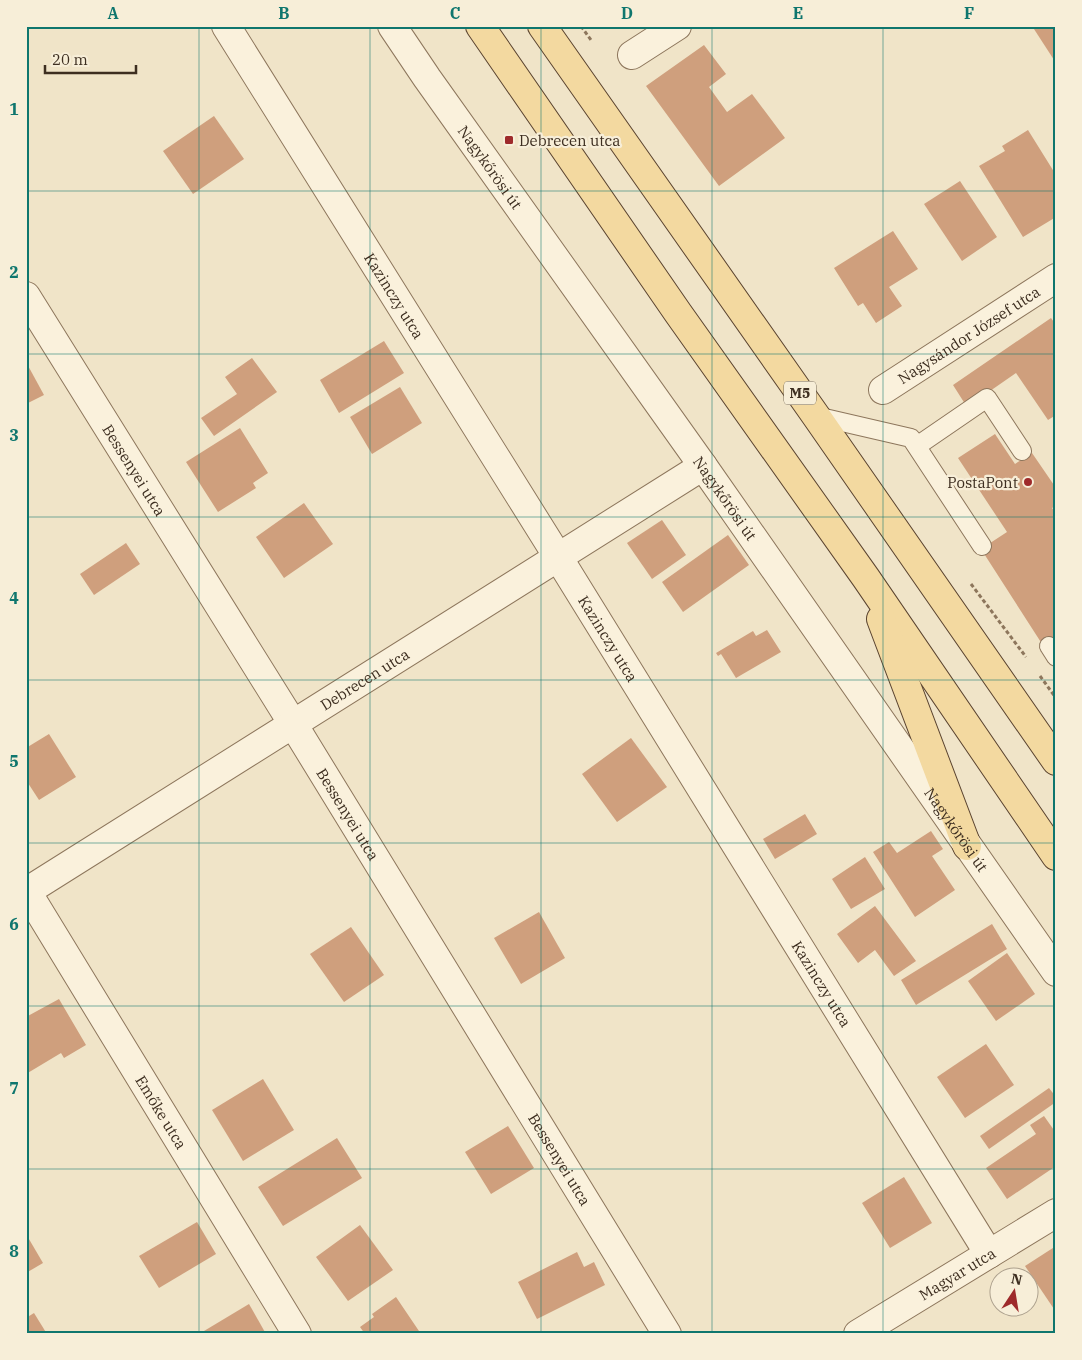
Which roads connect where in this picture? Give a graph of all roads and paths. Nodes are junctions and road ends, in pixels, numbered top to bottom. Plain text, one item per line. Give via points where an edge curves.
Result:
1 (226, 26) edge
2 (392, 26) edge
3 (480, 26) edge
4 (542, 26) edge
5 (676, 26) edge
6 (632, 55) dead end
7 (1056, 278) edge
8 (26, 296) edge
9 (884, 390) dead end
10 (816, 416) junction
11 (917, 446) junction
12 (1022, 451) dead end
13 (703, 466) junction
14 (982, 546) dead end
15 (558, 557) junction
16 (866, 578) junction
17 (293, 724) junction
18 (1056, 761) edge
19 (967, 846) junction
20 (1056, 856) edge
21 (26, 891) edge
22 (1056, 972) edge
23 (1056, 1213) edge
24 (989, 1254) junction
25 (297, 1334) edge
26 (667, 1334) edge
27 (858, 1334) edge

1 - 15 street, Kazinczy utca
2 - 13 street, Nagykőrösi út
3 - 16 main road
4 - 10 main road, M5
5 - 6 street
7 - 9 street, Nagysándor József utca
8 - 17 street, Bessenyei utca
10 - 11 lane via 911,438
10 - 18 main road, M5
11 - 12 lane via 987,398
11 - 14 lane
13 - 15 street, Debrecen utca
13 - 19 street, Nagykőrösi út
15 - 17 street, Debrecen utca
15 - 24 street, Kazinczy utca
16 - 19 main road
16 - 20 main road
17 - 21 street, Debrecen utca
17 - 26 street, Bessenyei utca
19 - 22 street, Nagykőrösi út
21 - 25 street, Emőke utca
23 - 24 street, Magyar utca
24 - 27 street, Magyar utca

